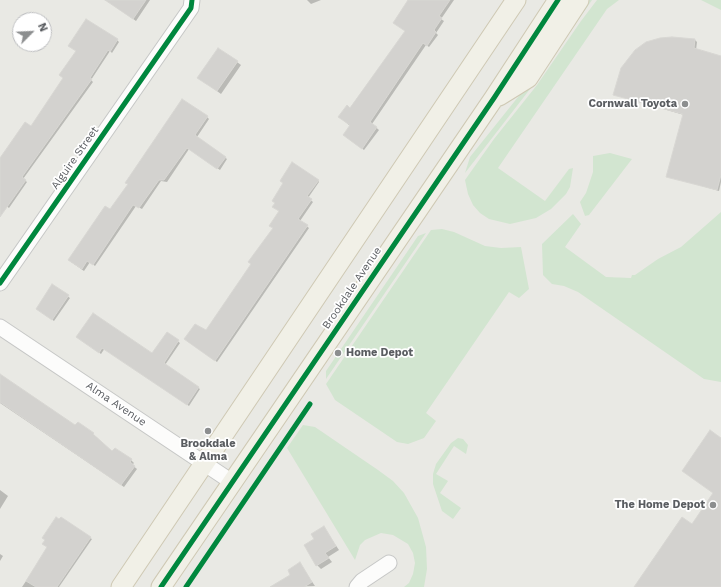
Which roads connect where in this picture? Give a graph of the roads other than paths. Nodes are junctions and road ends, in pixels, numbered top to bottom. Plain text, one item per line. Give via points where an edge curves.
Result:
1 (192, 0) edge
2 (516, 0) edge
3 (558, 0) edge
4 (579, 0) edge
5 (494, 98) junction
6 (0, 283) edge
7 (0, 327) edge
8 (204, 464) junction
9 (232, 482) junction
10 (390, 564) dead end
11 (121, 587) edge
12 (161, 587) edge
13 (357, 587) edge

1 - 6 street, Alguire Street via 191,8
2 - 8 main road
3 - 5 main road, Brookdale Avenue
4 - 5 main road via 528,78
5 - 9 main road, Brookdale Avenue
7 - 8 street, Alma Avenue
8 - 9 street, Alma Avenue
8 - 11 main road
9 - 12 main road, Brookdale Avenue
10 - 13 street via 362,581

